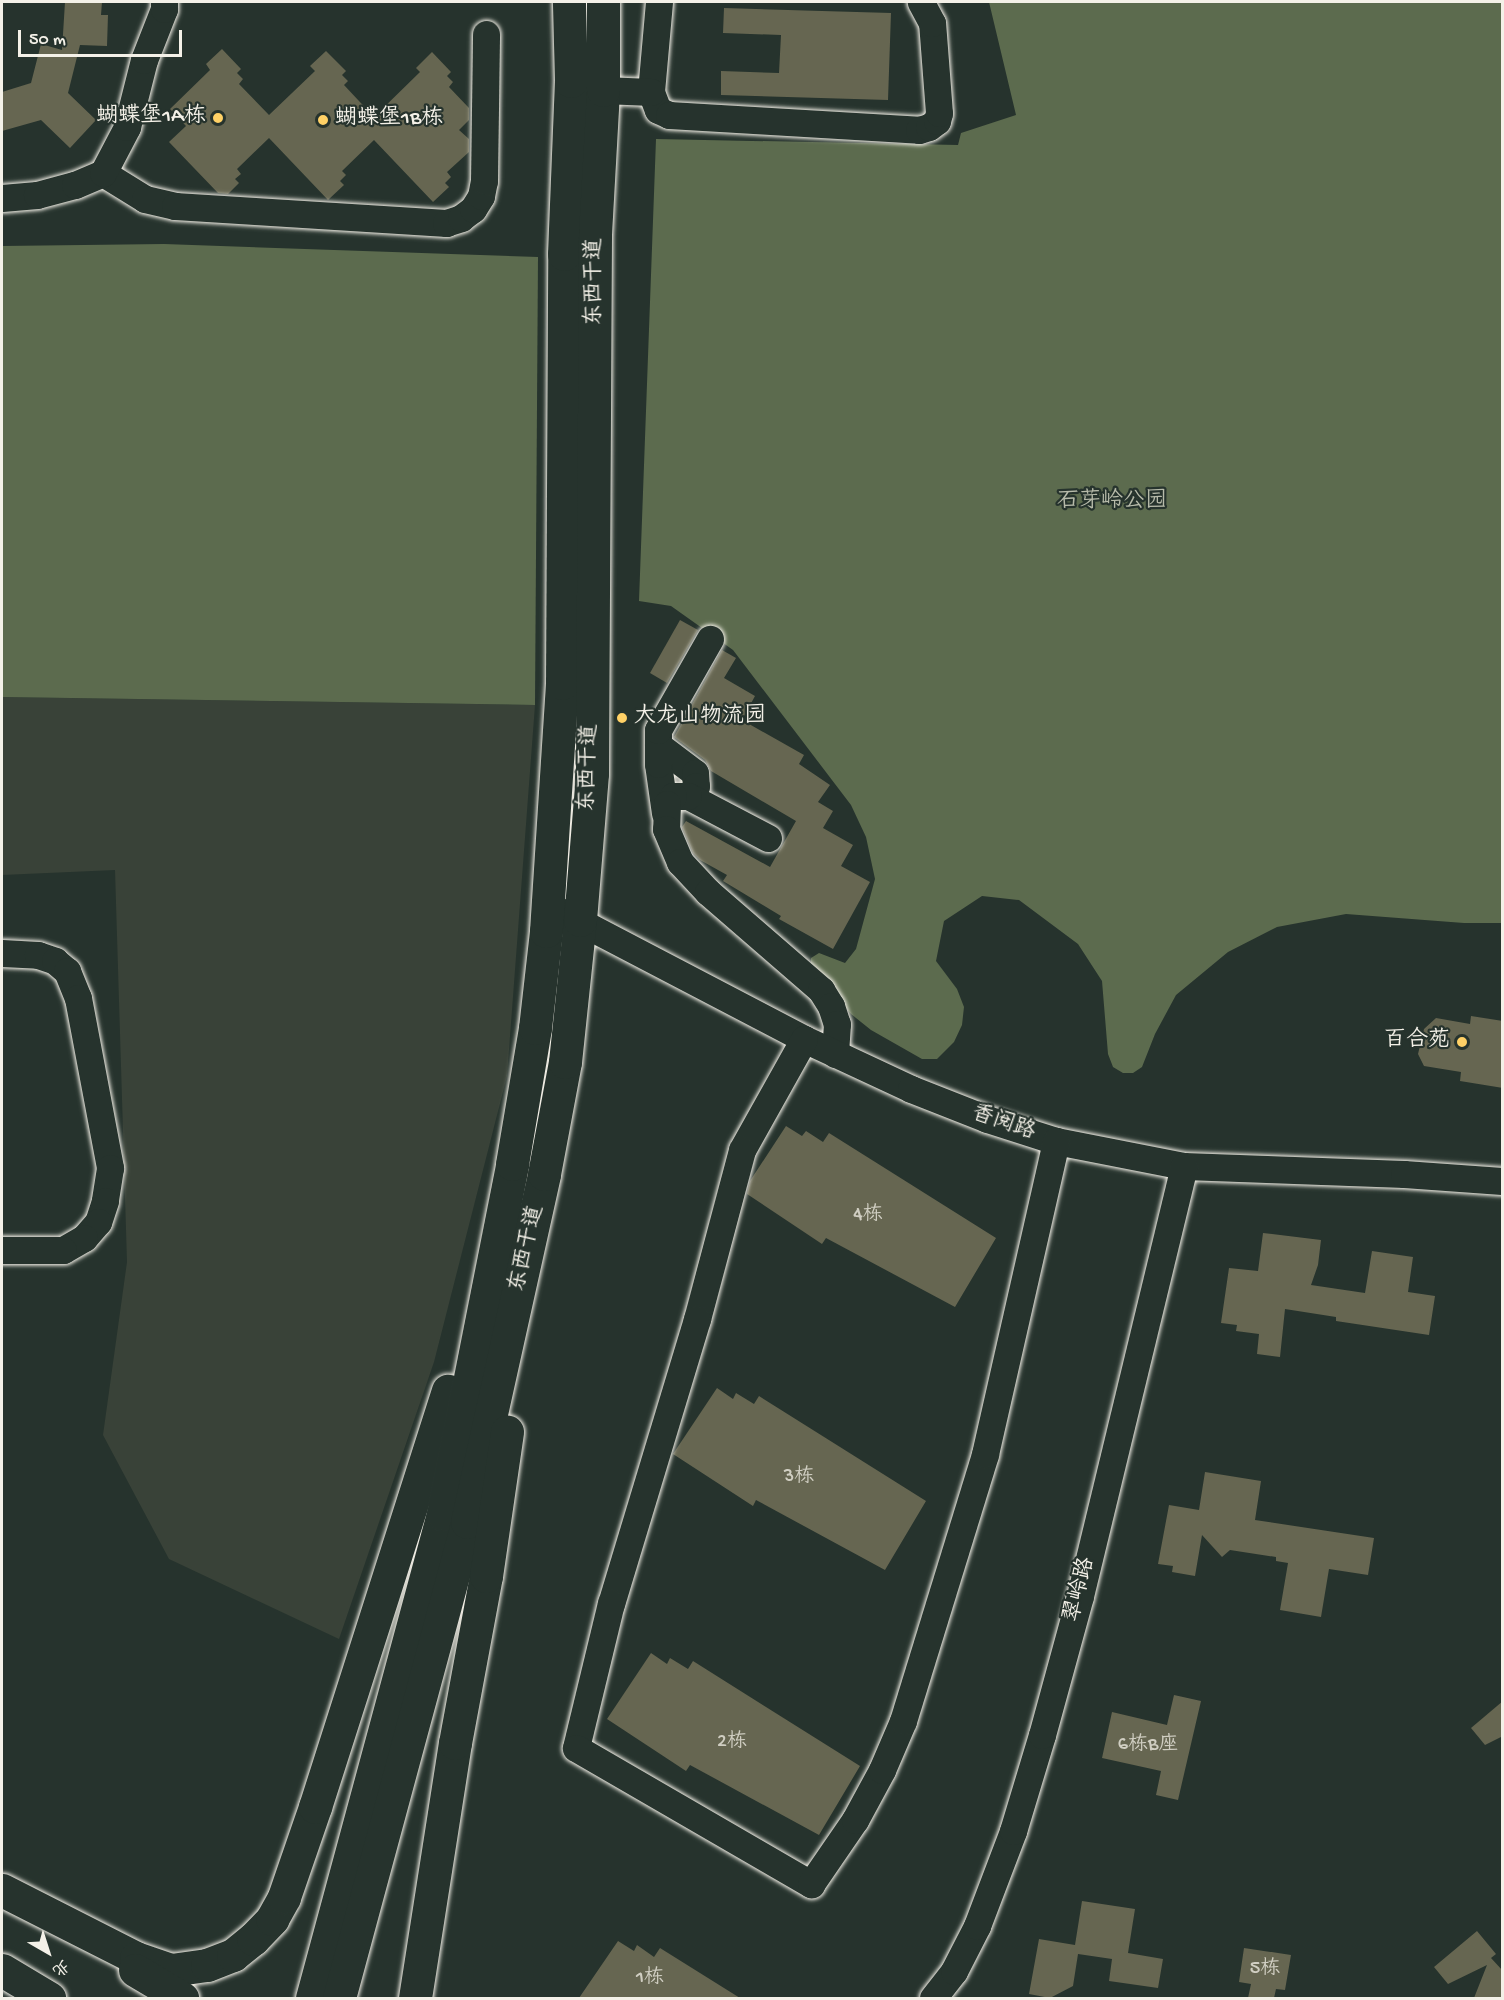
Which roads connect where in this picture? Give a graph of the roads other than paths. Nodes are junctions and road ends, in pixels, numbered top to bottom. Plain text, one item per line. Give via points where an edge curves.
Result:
1 (164, 2) edge
2 (569, 2) edge
3 (603, 2) edge
4 (659, 2) edge
5 (921, 2) edge
6 (486, 34) dead end
7 (603, 90) junction
8 (651, 92) junction
9 (103, 173) junction
10 (2, 198) edge
11 (710, 639) dead end
12 (658, 745) junction
13 (693, 798) junction
14 (665, 813) junction
15 (768, 838) dead end
16 (548, 905) junction
17 (580, 920) junction
18 (2, 953) edge
19 (804, 1039) junction
20 (835, 1054) junction
21 (1056, 1141) junction
22 (512, 1164) junction
23 (1184, 1166) junction
24 (544, 1174) junction
25 (1503, 1181) edge
26 (2, 1250) edge
27 (455, 1518) junction
28 (2, 1890) edge
29 (2, 1970) edge
30 (2, 1977) edge
31 (29, 1998) edge
32 (49, 1998) edge
33 (182, 1998) edge
34 (312, 1998) edge
35 (339, 1998) edge
36 (415, 1998) edge
37 (933, 1998) edge

1 - 9 street via 127,127
2 - 16 main road, 东西干道 via 562,683
3 - 7 main road, 东西干道
4 - 8 street
5 - 8 street via 932,23 939,113 937,121 929,127 919,130 669,115 658,110
6 - 9 street via 484,181 473,209 461,218 446,223 176,206 146,199
7 - 8 street
7 - 17 main road, 东西干道 via 595,234 592,773
9 - 10 street via 37,195
11 - 12 street via 658,730
12 - 13 street via 695,773
12 - 14 street
13 - 14 street via 673,796
13 - 15 street
14 - 20 street via 666,829 680,862 708,892 821,990 837,1024
16 - 17 street, 香阅路
16 - 22 main road, 东西干道 via 535,1028
17 - 19 street, 香阅路
17 - 24 main road, 东西干道 via 565,1062
18 - 26 street via 38,955 67,971 78,998 110,1168 98,1221 84,1238 63,1250
19 - 20 street, 香阅路
19 - 21 street via 742,1150 697,1319 611,1603 576,1748 811,1884 855,1820 903,1721 985,1454
20 - 21 street, 香阅路 via 965,1111
21 - 23 street, 香阅路
22 - 27 main road, 东西干道
22 - 28 main road via 408,1522 315,1807 284,1897 272,1919 254,1940 232,1955 207,1965 171,1970 136,1958
23 - 25 street, 香阅路
23 - 37 street, 翠岭路 via 1080,1596 1042,1735 977,1926 954,1971
24 - 27 main road, 东西干道
24 - 36 main road via 486,1576
27 - 34 main road
27 - 35 main road
28 - 33 main road
29 - 32 main road
30 - 31 main road

